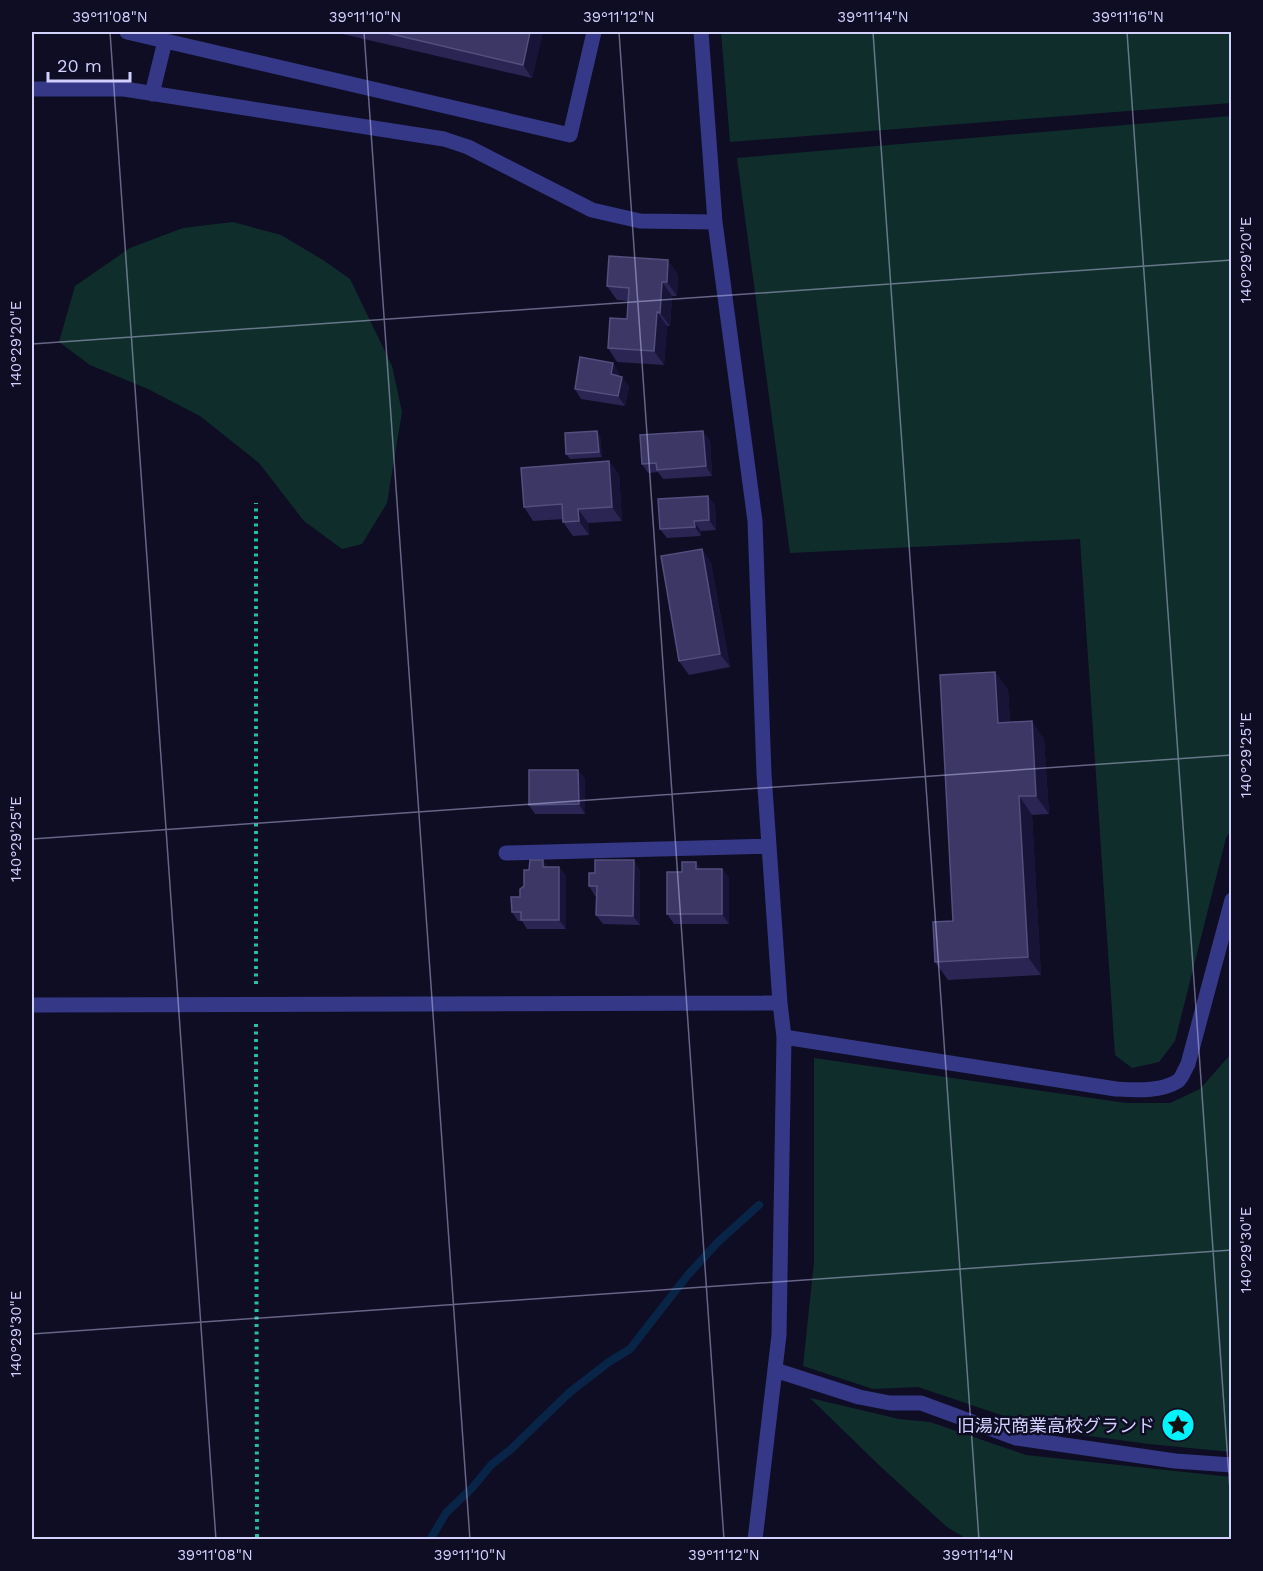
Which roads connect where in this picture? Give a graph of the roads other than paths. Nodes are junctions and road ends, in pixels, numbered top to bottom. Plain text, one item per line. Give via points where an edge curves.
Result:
1 (127, 32) edge
2 (594, 32) edge
3 (701, 32) edge
4 (165, 41) junction
5 (32, 88) edge
6 (152, 94) junction
7 (715, 222) junction
8 (769, 846) junction
9 (506, 853) dead end
10 (1232, 900) edge
11 (780, 1003) junction
12 (32, 1005) edge
13 (784, 1037) junction
14 (775, 1370) junction
15 (1232, 1465) edge
16 (755, 1539) edge

1 - 4 street
2 - 4 street via 570,135
3 - 7 street
4 - 6 street
5 - 6 street via 124,89
6 - 7 street via 444,139 468,147 592,210 640,221
7 - 8 street via 755,521
8 - 9 street
8 - 11 street
10 - 13 street via 1188,1064 1179,1080 1165,1086 1116,1089
11 - 12 street
11 - 13 street
13 - 14 street via 779,1335
14 - 15 street via 859,1397 921,1403 1016,1438 1175,1461
14 - 16 street

